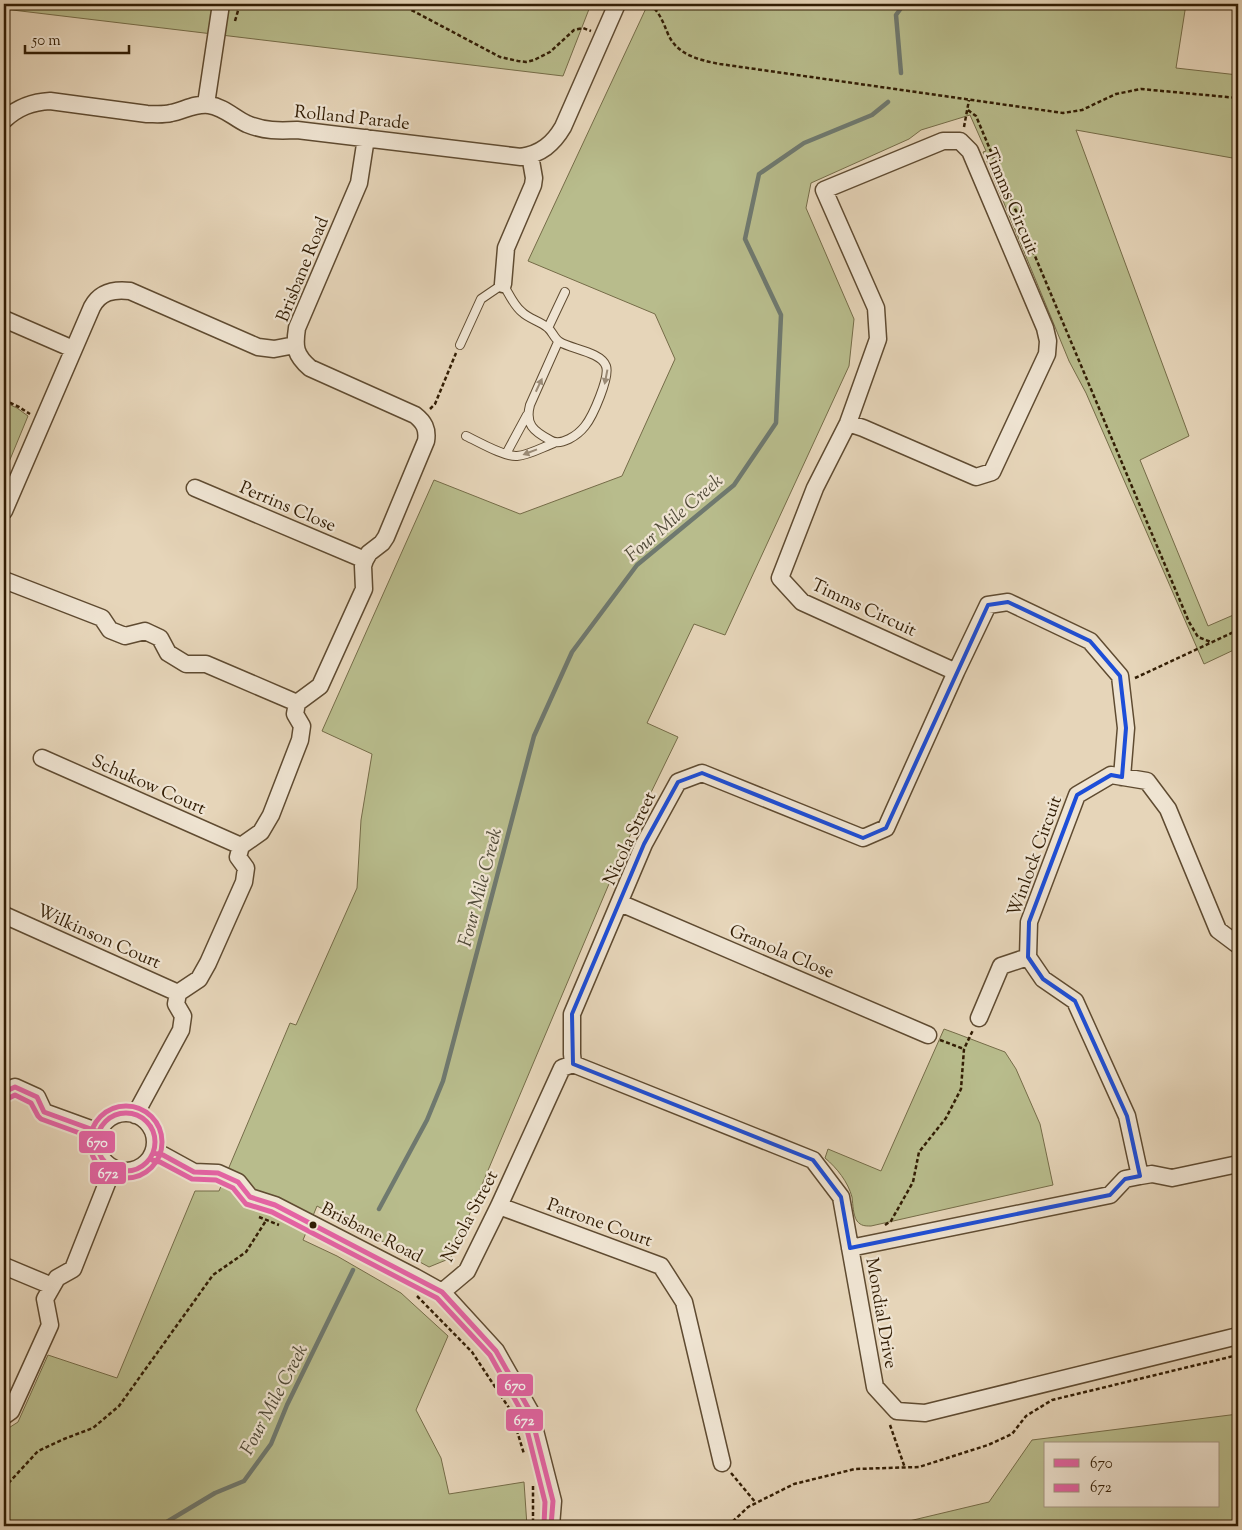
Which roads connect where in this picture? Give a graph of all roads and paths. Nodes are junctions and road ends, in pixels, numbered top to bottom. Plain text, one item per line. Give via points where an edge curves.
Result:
1 (130, 4) edge
2 (158, 4) edge
3 (221, 4) edge
4 (400, 4) edge
5 (617, 4) edge
6 (650, 4) edge
7 (603, 37) junction
8 (1238, 98) edge
9 (969, 100) junction
10 (206, 104) junction
11 (968, 110) junction
12 (4, 120) edge
13 (366, 138) junction
14 (960, 141) junction
15 (530, 156) junction
16 (503, 284) junction
17 (565, 292) dead end
18 (4, 320) edge
19 (548, 328) junction
20 (558, 342) junction
21 (295, 345) junction
22 (460, 345) joint
23 (73, 349) junction
24 (4, 400) edge
25 (425, 413) dead end
26 (527, 416) junction
27 (43, 420) junction
28 (848, 423) junction
29 (466, 436) dead end
30 (554, 443) junction
31 (506, 454) junction
32 (195, 488) dead end
33 (4, 511) edge
34 (365, 560) junction
35 (4, 580) edge
36 (1238, 630) edge
37 (1211, 642) junction
38 (956, 672) junction
39 (1121, 684) junction
40 (297, 703) junction
41 (42, 758) dead end
42 (1122, 777) junction
43 (241, 846) junction
44 (620, 903) junction
45 (4, 915) edge
46 (1238, 945) edge
47 (1028, 957) junction
48 (178, 993) junction
49 (979, 1018) joint
50 (928, 1035) joint
51 (964, 1049) junction
52 (573, 1064) junction
53 (4, 1092) edge
54 (135, 1115) junction
55 (99, 1132) junction
56 (154, 1161) junction
57 (1238, 1164) edge
58 (112, 1172) junction
59 (1140, 1176) junction
60 (274, 1205) junction
61 (499, 1206) junction
62 (258, 1216) dead end
63 (266, 1220) junction
64 (883, 1226) dead end
65 (284, 1228) dead end
66 (850, 1248) junction
67 (4, 1266) edge
68 (413, 1283) junction
69 (52, 1286) junction
70 (442, 1292) junction
71 (1238, 1336) edge
72 (1238, 1355) edge
73 (897, 1411) junction
74 (4, 1416) edge
75 (525, 1456) dead end
76 (722, 1463) joint
77 (905, 1468) junction
78 (532, 1482) dead end
79 (4, 1488) edge
80 (756, 1503) junction
81 (533, 1526) edge
82 (551, 1526) edge
83 (728, 1526) edge

1 - 2 path
3 - 10 street
4 - 7 path via 500,57 518,61 526,62 542,56 579,28
5 - 7 street
6 - 9 path via 659,13 676,47 707,62
7 - 15 street via 557,137 542,151
8 - 9 path via 1141,89 1116,94 1082,110 1063,113
9 - 11 path
10 - 12 street via 170,113 147,114 36,102 14,111
10 - 13 street, Rolland Parade via 270,131 297,130
11 - 14 path
11 - 37 path via 976,116 1189,622 1198,637
13 - 15 street, Rolland Parade
13 - 21 street, Brisbane Road via 359,183 297,328
14 - 28 street, Timms Circuit via 943,141 824,190 876,308 878,339
14 - 28 street, Timms Circuit via 970,151 1044,328 1047,354 992,472 976,478
15 - 16 street via 533,185 506,248
16 - 19 lane via 520,311
16 - 22 lane via 481,299
17 - 19 lane
18 - 23 street
19 - 20 lane
26 -> 20 lane
20 -> 30 lane via 586,351 604,362 607,368 602,392 586,425 577,435
21 - 23 street via 274,349 258,347 130,291 120,290 110,291 95,301
21 - 34 street, Brisbane Road via 310,368 409,412 425,425 425,446 386,537
22 - 25 path via 435,404
23 - 27 street
24 - 27 path
26 - 30 lane via 538,434
26 - 31 lane
27 - 33 street
28 - 38 street, Timms Circuit via 815,488 780,578 802,602
29 - 31 lane
30 -> 31 lane via 523,455 514,457
32 - 34 street, Perrins Close
34 - 40 street via 364,589 328,672 320,686
35 - 40 street via 102,618 110,630 125,636 145,632 160,638 168,653 186,664 206,664
36 - 37 path
37 - 39 path
38 - 39 street, Nicola Street via 988,605 1008,602 1090,641 1120,676
38 - 44 street, Nicola Street via 886,828 863,838 702,773 678,782 644,844
39 - 42 street via 1126,728
40 - 43 street via 295,714 302,726 300,740 271,815 261,832
41 - 43 street, Schukow Court
42 - 46 street, Winlock Circuit via 1147,781 1168,809 1218,930
42 - 47 street, Winlock Circuit via 1111,775 1077,795 1029,922
43 - 48 street via 238,857 246,868 244,882 198,979
44 - 50 street, Granola Close
44 - 52 street, Nicola Street via 572,1014
45 - 48 street, Wilkinson Court
47 - 49 street via 1001,966
47 - 59 street via 1043,979 1075,1001 1127,1116
48 - 54 street via 176,1004 183,1016 181,1030
49 - 51 path
50 - 51 path
51 - 64 path via 961,1089 946,1118 919,1152 912,1182 891,1221
52 - 61 street, Nicola Street via 562,1068
52 - 66 street, Mondial Drive via 813,1160 842,1198
53 - 55 street via 15,1087 38,1097 44,1112
54 - 55 street via 110,1118
54 - 56 street via 143,1119 154,1134
55 - 58 street via 98,1149
56 - 58 street via 132,1171
56 - 58 path via 124,1180
56 - 60 street, Brisbane Road via 163,1155 194,1172 218,1173 238,1182 250,1197
57 - 59 street via 1172,1178 1152,1174
58 - 69 street via 72,1269 57,1278
59 - 66 street via 1125,1179 1110,1195
60 - 63 path
60 - 68 street, Brisbane Road
61 - 70 street, Nicola Street via 467,1271
61 - 76 street, Patrone Court via 661,1266 684,1302
62 - 63 path
63 - 65 path
63 - 79 path via 246,1252 213,1275 119,1406 93,1428 38,1451
66 - 73 street, Mondial Drive via 875,1387
67 - 69 street
68 - 70 street, Brisbane Road
68 - 75 path via 472,1352 511,1411
69 - 74 street via 45,1299 50,1324 11,1411
70 - 82 street, Brisbane Road via 496,1351 530,1411 553,1500
71 - 73 street via 925,1413
72 - 77 path via 1052,1400 1026,1416 1012,1434 919,1467
73 - 77 path via 889,1422
76 - 80 path
77 - 80 path via 855,1469 794,1484
78 - 81 path
80 - 83 path

